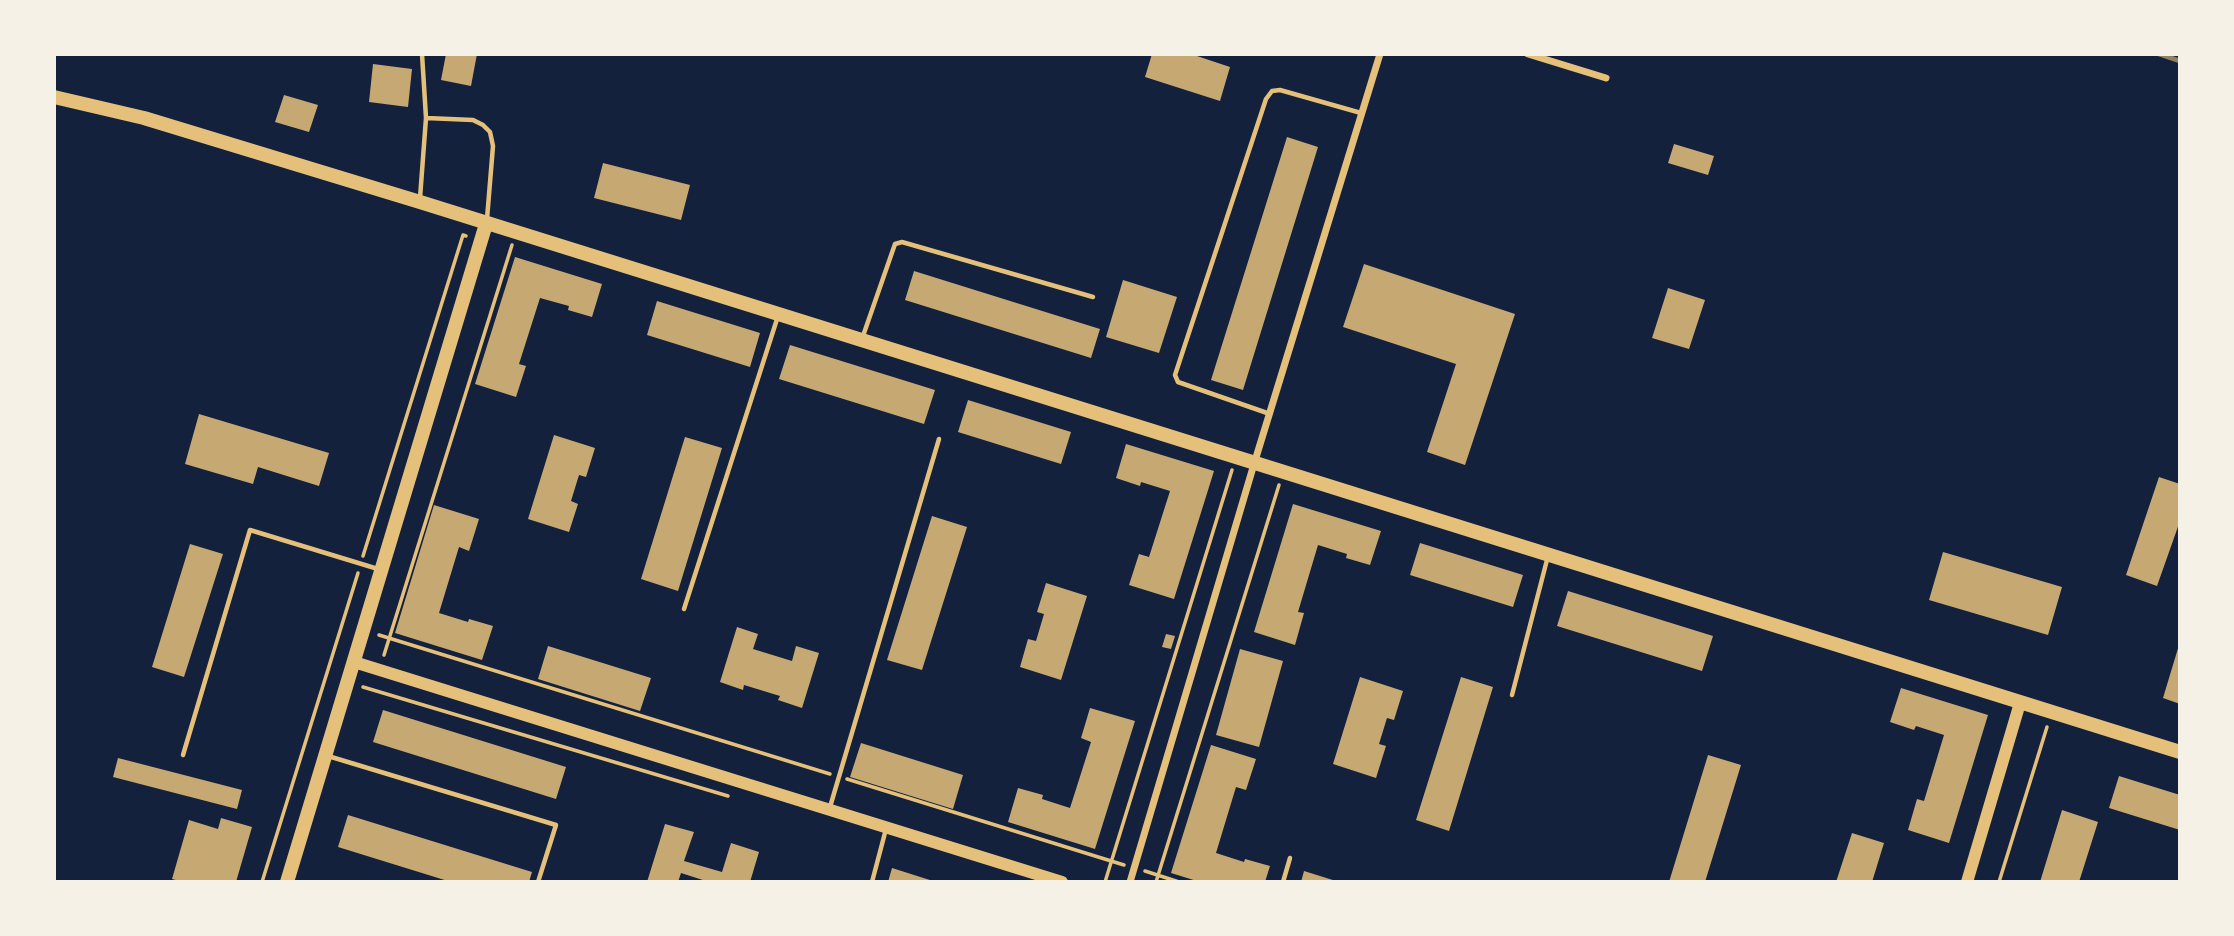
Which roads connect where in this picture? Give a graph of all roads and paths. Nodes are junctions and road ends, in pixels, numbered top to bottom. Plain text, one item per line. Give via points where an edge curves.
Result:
1 (422, 54) edge
2 (1380, 54) edge
3 (1528, 54) edge
4 (1606, 78) dead end
5 (57, 96) edge
6 (1362, 113) junction
7 (426, 118) junction
8 (420, 202) junction
9 (486, 224) junction
10 (516, 233) junction
11 (1093, 297) dead end
12 (778, 315) junction
13 (861, 341) junction
14 (1270, 414) junction
15 (939, 439) dead end
16 (1236, 458) junction
17 (1254, 464) junction
18 (1283, 473) junction
19 (1548, 556) junction
20 (382, 570) junction
21 (684, 609) dead end
22 (364, 631) junction
23 (389, 638) junction
24 (354, 662) junction
25 (380, 670) junction
26 (348, 682) junction
27 (1512, 695) dead end
28 (2020, 703) junction
29 (2052, 712) junction
30 (2180, 752) edge
31 (183, 755) dead end
32 (325, 756) junction
33 (838, 777) junction
34 (736, 798) dead end
35 (829, 809) junction
36 (886, 827) junction
37 (1290, 858) dead end
38 (1111, 861) junction
39 (1134, 868) junction
40 (1158, 875) junction
41 (287, 882) edge
42 (538, 882) edge
43 (872, 882) edge
44 (1062, 882) edge
45 (1105, 882) edge
46 (1129, 882) edge
47 (1156, 882) edge
48 (1180, 882) edge
49 (1283, 882) edge
50 (1967, 882) edge
51 (1999, 882) edge

1 - 7 lane
2 - 6 street
3 - 4 street
5 - 8 main road via 144,117
6 - 14 street
6 - 14 lane via 1280,90 1266,99 1175,375 1178,382
7 - 8 lane
7 - 9 lane via 473,120 490,132 493,146
8 - 9 main road
9 - 10 main road
9 - 20 main road
10 - 12 main road
10 - 23 path
11 - 13 lane via 902,242 895,244
12 - 13 main road
12 - 21 lane
13 - 16 main road
14 - 17 street
15 - 33 lane
16 - 17 main road
16 - 38 path
17 - 18 main road
17 - 39 street
18 - 19 main road
18 - 40 path
19 - 27 lane
19 - 28 main road
20 - 22 main road
20 - 31 lane via 250,530
22 - 23 path
22 - 24 main road
23 - 25 path
23 - 33 path
24 - 25 street
24 - 26 main road
25 - 35 street
26 - 32 main road
26 - 34 path
28 - 29 main road
28 - 50 street
29 - 30 main road
29 - 51 path
32 - 41 main road
32 - 42 lane via 556,825
33 - 35 lane
33 - 38 path
35 - 36 street
36 - 43 lane
36 - 44 street
37 - 49 lane
38 - 39 path
38 - 45 path
39 - 40 path
39 - 46 street
40 - 47 path
40 - 48 path

